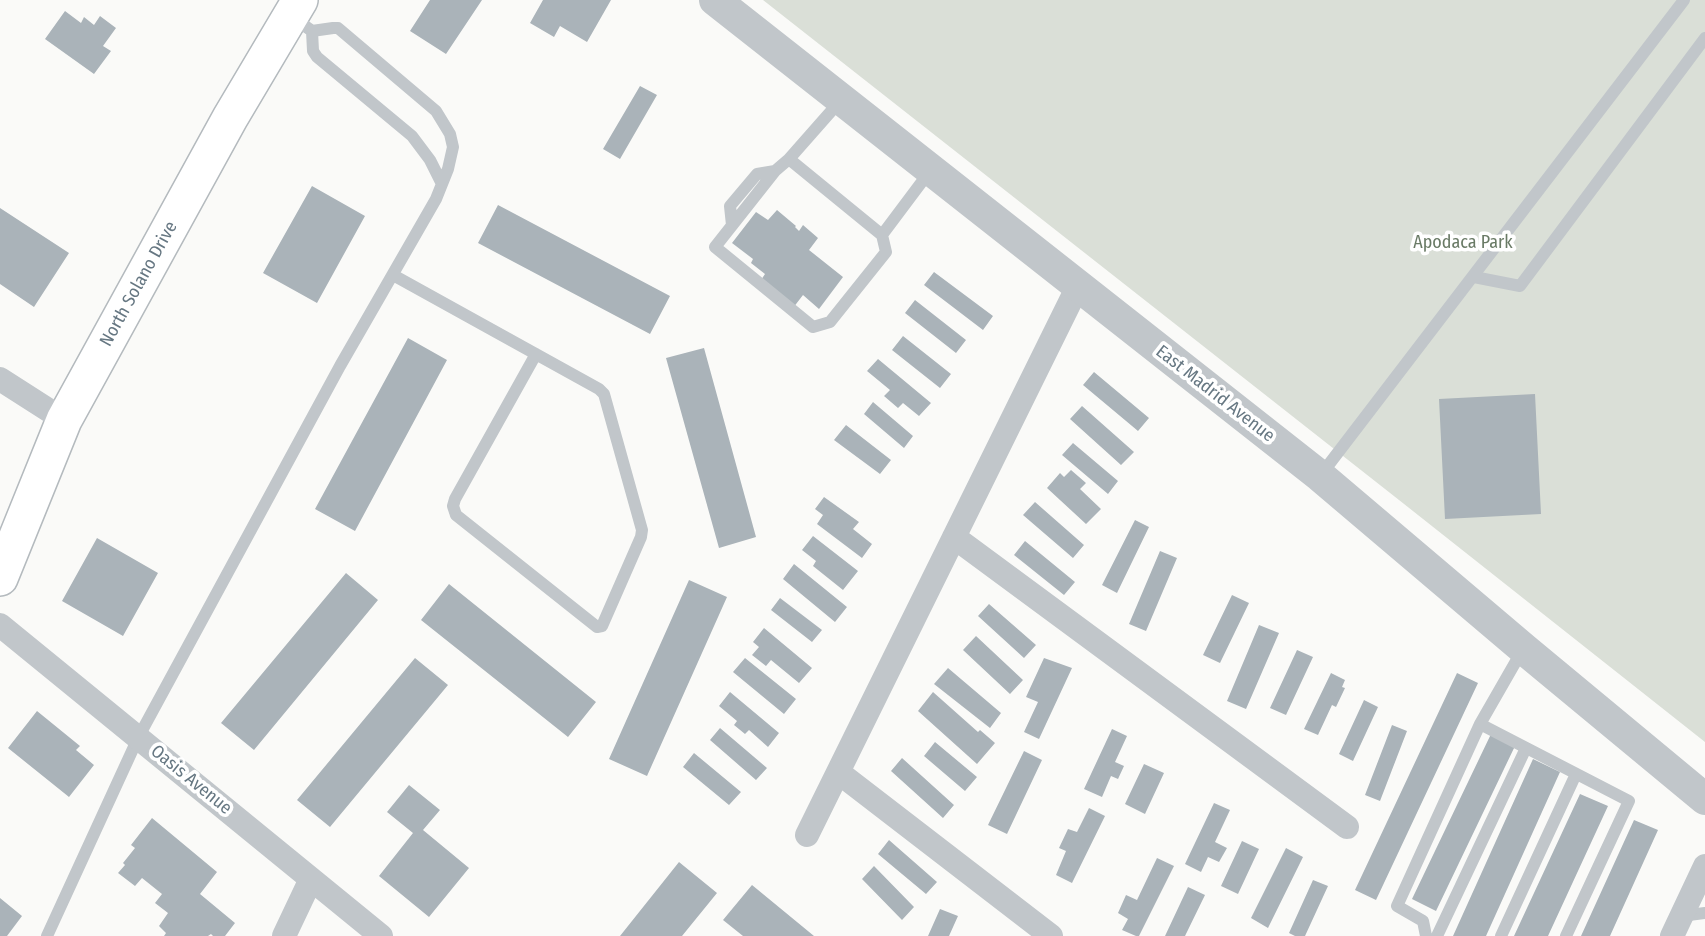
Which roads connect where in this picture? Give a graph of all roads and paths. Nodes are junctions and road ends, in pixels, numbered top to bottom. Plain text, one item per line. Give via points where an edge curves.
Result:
1 (715, 0) edge
2 (1684, 0) edge
3 (301, 16) edge
4 (1705, 38) edge
5 (842, 100) junction
6 (789, 159) junction
7 (930, 170) junction
8 (442, 184) junction
9 (881, 235) junction
10 (393, 275) junction
11 (1474, 277) junction
12 (1078, 286) junction
13 (536, 354) junction
14 (0, 379) edge
15 (65, 420) junction
16 (1320, 477) junction
17 (954, 537) junction
18 (0, 578) edge
19 (0, 625) edge
20 (1524, 649) junction
21 (1480, 724) junction
22 (138, 738) junction
23 (1526, 748) junction
24 (838, 772) junction
25 (1576, 774) junction
26 (1705, 799) edge
27 (1347, 827) dead end
28 (807, 835) dead end
29 (1705, 866) edge
30 (311, 879) junction
31 (1686, 922) edge
32 (47, 936) edge
33 (284, 936) edge
34 (381, 936) edge
35 (1051, 936) edge
36 (1426, 936) edge
37 (1437, 936) edge
38 (1501, 936) edge
39 (1566, 936) edge

1 - 5 street, East Madrid Avenue
2 - 11 lane
3 - 8 lane via 317,57 412,136
3 - 8 lane via 338,28 436,111 453,147
3 - 15 main road, North Solano Drive via 230,118
4 - 11 lane via 1520,286
5 - 6 lane
5 - 7 street, East Madrid Avenue
6 - 9 lane
6 - 9 lane via 775,171 757,174 730,206 733,225 715,247 813,327 830,322 886,252
7 - 9 lane
7 - 12 street, East Madrid Avenue
8 - 10 lane
10 - 13 lane
10 - 22 lane
11 - 16 lane
12 - 16 street, East Madrid Avenue
12 - 17 street
13 - 13 lane via 604,394 642,530 602,626 597,627 456,515 453,506
14 - 15 street
15 - 18 main road, North Solano Drive
16 - 20 street, East Madrid Avenue
17 - 24 street
17 - 27 street
19 - 22 street, Oasis Avenue
20 - 21 lane
20 - 26 street, East Madrid Avenue
21 - 23 lane
21 - 36 lane via 1397,906 1423,921
22 - 30 street, Oasis Avenue
22 - 32 lane
23 - 25 lane
23 - 37 lane
24 - 28 street
24 - 35 street
25 - 38 lane
25 - 39 lane via 1629,801
29 - 31 street
30 - 33 street
30 - 34 street, Oasis Avenue

